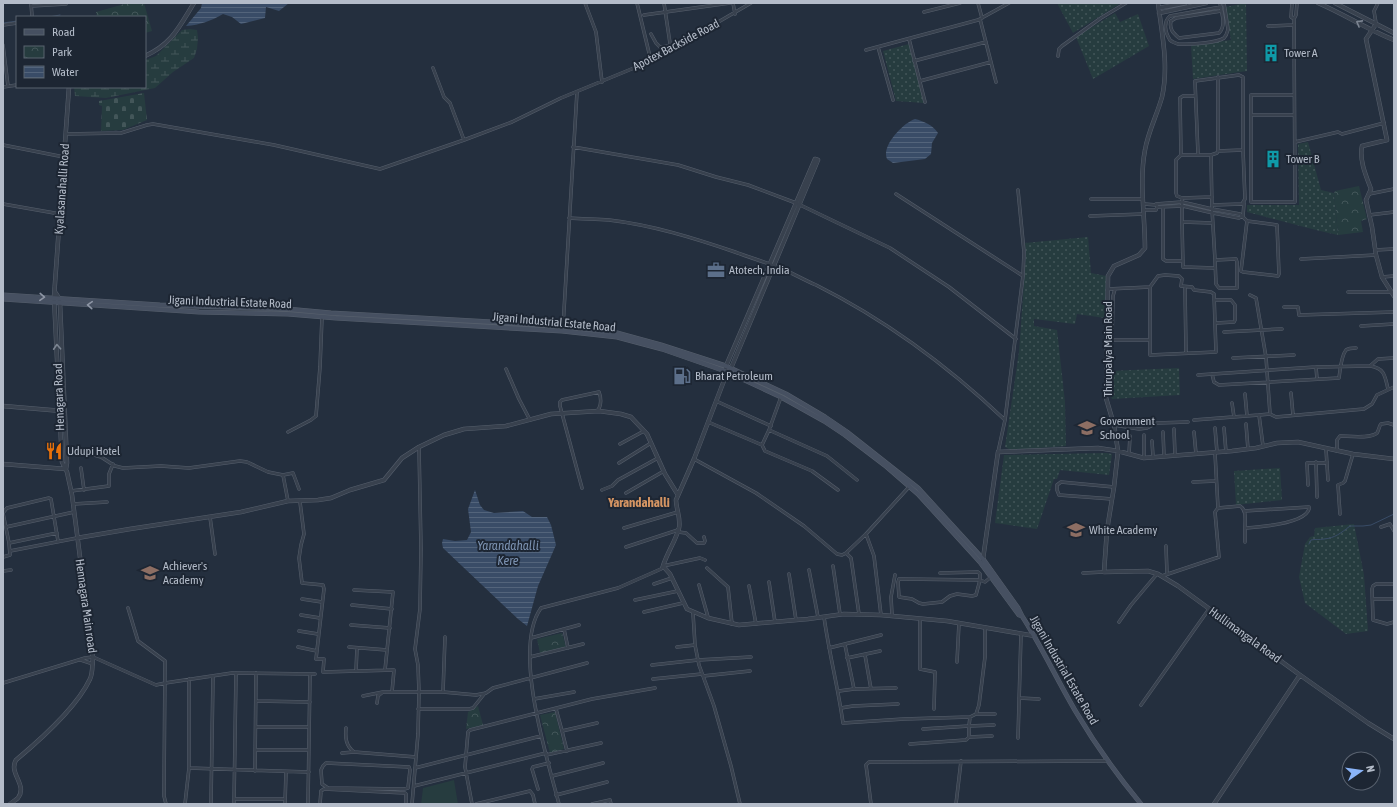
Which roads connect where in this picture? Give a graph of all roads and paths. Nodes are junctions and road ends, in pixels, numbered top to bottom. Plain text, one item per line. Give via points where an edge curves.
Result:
1 (194, 3) edge
2 (585, 3) edge
3 (637, 3) edge
4 (664, 3) edge
5 (732, 3) edge
6 (751, 3) edge
7 (960, 3) edge
8 (978, 3) edge
9 (1009, 3) edge
10 (1126, 3) edge
11 (1158, 3) edge
12 (1185, 3) edge
13 (1206, 3) edge
14 (1224, 3) edge
15 (1292, 3) edge
16 (1297, 3) edge
17 (1318, 3) edge
18 (1335, 3) edge
19 (1378, 3) edge
20 (31, 4) edge
21 (66, 4) edge
22 (1220, 5) edge
23 (1167, 6) edge
24 (1158, 8) junction
25 (1221, 11) junction
26 (665, 12) junction
27 (924, 12) dead end
28 (1159, 13) junction
29 (735, 14) junction
30 (644, 15) dead end
31 (32, 16) edge
32 (981, 18) junction
33 (1294, 19) junction
34 (16, 23) edge
35 (1376, 24) junction
36 (3, 25) edge
37 (1268, 26) dead end
38 (1294, 26) junction
39 (1371, 30) junction
40 (1394, 33) edge
41 (651, 34) dead end
42 (908, 39) junction
43 (1394, 40) edge
44 (986, 42) junction
45 (3, 45) edge
46 (670, 46) junction
47 (878, 47) junction
48 (671, 50) junction
49 (866, 50) dead end
50 (146, 56) edge
51 (1058, 56) dead end
52 (651, 61) junction
53 (914, 61) junction
54 (991, 62) junction
55 (433, 68) dead end
56 (1218, 77) junction
57 (920, 81) junction
58 (602, 82) junction
59 (996, 82) dead end
60 (16, 85) edge
61 (8, 86) junction
62 (3, 87) edge
63 (69, 88) edge
64 (577, 92) junction
65 (1294, 95) junction
66 (1195, 96) junction
67 (893, 100) dead end
68 (925, 102) dead end
69 (1294, 115) junction
70 (1251, 116) junction
71 (1384, 124) junction
72 (66, 134) junction
73 (464, 140) junction
74 (1295, 142) junction
75 (3, 145) edge
76 (573, 147) junction
77 (1243, 150) junction
78 (1218, 151) junction
79 (1198, 154) junction
80 (1181, 155) junction
81 (1211, 155) junction
82 (64, 157) junction
83 (817, 159) dead end
84 (1018, 190) dead end
85 (1394, 190) edge
86 (896, 194) dead end
87 (1370, 194) junction
88 (1182, 198) junction
89 (1212, 198) junction
90 (1144, 199) junction
91 (1091, 200) dead end
92 (1244, 203) junction
93 (3, 204) edge
94 (798, 204) junction
95 (1144, 204) junction
96 (1183, 204) junction
97 (1157, 205) junction
98 (1212, 205) junction
99 (1163, 207) junction
100 (1212, 209) junction
101 (1144, 212) junction
102 (1394, 212) edge
103 (1213, 213) junction
104 (60, 214) junction
105 (1369, 215) junction
106 (1090, 216) dead end
107 (1243, 216) junction
108 (569, 218) junction
109 (1247, 221) junction
110 (1182, 222) junction
111 (1213, 223) junction
112 (1394, 249) edge
113 (1375, 250) junction
114 (1376, 255) junction
115 (1300, 259) dead end
116 (1183, 260) junction
117 (1215, 260) junction
118 (770, 264) junction
119 (774, 266) junction
120 (1215, 268) junction
121 (1023, 276) junction
122 (1394, 276) edge
123 (1382, 277) junction
124 (1150, 287) junction
125 (1185, 287) junction
126 (1107, 289) junction
127 (1115, 289) junction
128 (55, 292) junction
129 (1348, 292) dead end
130 (3, 294) edge
131 (1393, 294) edge
132 (1250, 295) dead end
133 (54, 297) junction
134 (59, 298) junction
135 (3, 299) edge
136 (1214, 300) junction
137 (55, 303) junction
138 (60, 304) junction
139 (1284, 307) dead end
140 (1394, 312) edge
141 (322, 317) junction
142 (1216, 323) junction
143 (1394, 324) edge
144 (1361, 326) dead end
145 (562, 328) junction
146 (1282, 329) dead end
147 (1261, 330) junction
148 (1224, 332) dead end
149 (1016, 339) junction
150 (1107, 340) junction
151 (1112, 340) junction
152 (1150, 340) junction
153 (1356, 348) dead end
154 (1186, 353) junction
155 (1294, 355) dead end
156 (1266, 357) junction
157 (1233, 358) dead end
158 (1394, 358) edge
159 (1370, 366) junction
160 (1316, 367) junction
161 (1340, 367) junction
162 (506, 369) dead end
163 (728, 370) junction
164 (1267, 370) junction
165 (1212, 374) junction
166 (1198, 375) dead end
167 (1317, 379) junction
168 (1267, 382) junction
169 (1394, 387) edge
170 (1388, 390) junction
171 (1291, 393) dead end
172 (1245, 394) dead end
173 (781, 397) junction
174 (716, 401) junction
175 (1232, 403) dead end
176 (3, 406) edge
177 (60, 411) junction
178 (597, 411) junction
179 (65, 412) junction
180 (562, 414) junction
181 (1270, 414) junction
182 (1259, 415) junction
183 (1293, 415) junction
184 (1247, 416) junction
185 (1234, 417) junction
186 (530, 420) junction
187 (1005, 420) junction
188 (1194, 420) dead end
189 (708, 422) junction
190 (1188, 422) dead end
191 (1246, 424) dead end
192 (1394, 425) edge
193 (770, 426) junction
194 (1114, 426) junction
195 (1215, 428) dead end
196 (1224, 428) dead end
197 (1174, 429) dead end
198 (769, 430) junction
199 (644, 431) junction
200 (288, 432) dead end
201 (1163, 432) dead end
202 (1194, 432) dead end
203 (1144, 435) dead end
204 (1130, 436) dead end
205 (1152, 441) dead end
206 (620, 444) dead end
207 (651, 444) junction
208 (762, 445) junction
209 (1263, 446) junction
210 (419, 447) junction
211 (1248, 449) junction
212 (1326, 449) junction
213 (66, 451) junction
214 (1118, 451) junction
215 (1338, 451) junction
216 (998, 452) junction
217 (1226, 452) junction
218 (1216, 453) junction
219 (1129, 454) junction
220 (1196, 454) junction
221 (1353, 454) junction
222 (1175, 455) junction
223 (1164, 456) junction
224 (658, 458) junction
225 (1144, 458) junction
226 (1153, 458) junction
227 (694, 459) junction
228 (1394, 459) edge
229 (1316, 462) junction
230 (1327, 462) junction
231 (618, 463) dead end
232 (3, 464) edge
233 (113, 464) junction
234 (81, 468) dead end
235 (66, 469) junction
236 (664, 471) junction
237 (283, 475) junction
238 (857, 480) dead end
239 (1328, 480) dead end
240 (1216, 481) junction
241 (1192, 482) dead end
242 (1308, 485) dead end
243 (1114, 486) junction
244 (909, 487) junction
245 (582, 488) dead end
246 (84, 490) junction
247 (299, 490) dead end
248 (602, 490) dead end
249 (838, 490) dead end
250 (71, 492) junction
251 (626, 493) dead end
252 (678, 495) junction
253 (1317, 497) dead end
254 (1112, 499) junction
255 (288, 501) junction
256 (107, 502) dead end
257 (300, 502) junction
258 (73, 504) junction
259 (1218, 508) junction
260 (1244, 511) junction
261 (74, 512) junction
262 (678, 512) junction
263 (1340, 514) dead end
264 (54, 516) junction
265 (210, 517) junction
266 (1381, 527) dead end
267 (6, 528) junction
268 (624, 528) dead end
269 (1245, 528) junction
270 (678, 531) junction
271 (1394, 531) edge
272 (57, 533) junction
273 (866, 534) junction
274 (704, 537) dead end
275 (77, 538) junction
276 (58, 541) junction
277 (9, 542) junction
278 (1245, 542) dead end
279 (1166, 546) dead end
280 (626, 547) dead end
281 (10, 551) junction
282 (846, 553) junction
283 (215, 554) dead end
284 (3, 557) edge
285 (706, 560) dead end
286 (982, 560) junction
287 (663, 566) junction
288 (833, 566) dead end
289 (707, 568) dead end
290 (11, 570) dead end
291 (809, 570) dead end
292 (3, 571) edge
293 (1104, 572) junction
294 (940, 573) dead end
295 (1083, 573) dead end
296 (789, 574) dead end
297 (1167, 574) junction
298 (895, 575) dead end
299 (1160, 575) junction
300 (991, 577) junction
301 (672, 578) junction
302 (980, 580) junction
303 (769, 582) dead end
304 (654, 584) dead end
305 (1394, 584) edge
306 (699, 585) dead end
307 (749, 586) dead end
308 (354, 590) dead end
309 (678, 591) junction
310 (302, 599) dead end
311 (1372, 599) junction
312 (1394, 599) edge
313 (635, 600) dead end
314 (322, 602) junction
315 (683, 603) junction
316 (352, 605) dead end
317 (128, 608) dead end
318 (1209, 608) junction
319 (392, 609) junction
320 (644, 612) dead end
321 (693, 612) junction
322 (840, 614) junction
323 (859, 614) junction
324 (301, 615) dead end
325 (881, 615) junction
326 (892, 615) junction
327 (824, 616) junction
328 (1022, 616) junction
329 (818, 617) junction
330 (320, 618) junction
331 (708, 618) junction
332 (920, 618) junction
333 (796, 620) junction
334 (775, 622) junction
335 (1119, 622) dead end
336 (1394, 622) edge
337 (959, 623) junction
338 (732, 624) junction
339 (756, 624) junction
340 (351, 625) dead end
341 (580, 625) dead end
342 (985, 627) junction
343 (390, 628) junction
344 (564, 629) junction
345 (299, 631) dead end
346 (318, 634) junction
347 (1021, 634) junction
348 (882, 636) dead end
349 (1035, 636) junction
350 (445, 638) dead end
351 (531, 638) junction
352 (582, 644) dead end
353 (695, 645) junction
354 (845, 645) junction
355 (349, 647) dead end
356 (677, 647) dead end
357 (298, 648) dead end
358 (357, 648) junction
359 (568, 648) junction
360 (829, 648) junction
361 (388, 650) junction
362 (316, 651) junction
363 (880, 651) dead end
364 (865, 655) junction
365 (93, 657) junction
366 (530, 657) junction
367 (751, 657) dead end
368 (847, 658) junction
369 (80, 660) junction
370 (698, 660) junction
371 (956, 662) dead end
372 (587, 663) dead end
373 (93, 664) junction
374 (652, 665) dead end
375 (386, 670) junction
376 (356, 671) junction
377 (750, 671) dead end
378 (236, 673) junction
379 (256, 673) junction
380 (310, 674) junction
381 (315, 674) dead end
382 (702, 675) junction
383 (1300, 675) junction
384 (213, 676) junction
385 (531, 678) junction
386 (189, 679) junction
387 (653, 679) dead end
388 (3, 683) edge
389 (165, 683) junction
390 (655, 688) dead end
391 (896, 688) dead end
392 (854, 689) junction
393 (871, 689) junction
394 (839, 691) junction
395 (383, 692) junction
396 (392, 692) junction
397 (419, 692) junction
398 (443, 692) junction
399 (486, 692) junction
400 (574, 692) dead end
401 (363, 696) dead end
402 (1019, 698) junction
403 (534, 699) junction
404 (1039, 699) dead end
405 (256, 701) junction
406 (310, 702) junction
407 (377, 703) dead end
408 (898, 704) dead end
409 (1141, 705) dead end
410 (841, 708) junction
411 (418, 709) junction
412 (556, 709) junction
413 (934, 709) dead end
414 (536, 714) junction
415 (976, 714) junction
416 (995, 714) dead end
417 (970, 717) junction
418 (597, 723) dead end
419 (994, 725) dead end
420 (969, 726) junction
421 (256, 727) junction
422 (309, 727) junction
423 (346, 728) dead end
424 (923, 729) dead end
425 (562, 731) junction
426 (541, 736) junction
427 (992, 736) dead end
428 (969, 737) junction
429 (1018, 738) dead end
430 (1394, 739) edge
431 (601, 743) dead end
432 (910, 744) dead end
433 (255, 750) junction
434 (309, 750) junction
435 (567, 750) junction
436 (354, 752) junction
437 (342, 753) dead end
438 (546, 754) junction
439 (465, 756) junction
440 (416, 757) junction
441 (962, 761) junction
442 (1108, 761) junction
443 (548, 763) junction
444 (603, 763) dead end
445 (188, 768) junction
446 (415, 768) junction
447 (211, 769) junction
448 (234, 770) junction
449 (255, 770) junction
450 (286, 772) junction
451 (308, 772) junction
452 (415, 773) junction
453 (466, 773) junction
454 (409, 774) junction
455 (552, 776) junction
456 (415, 780) junction
457 (408, 781) junction
458 (607, 782) dead end
459 (414, 786) junction
460 (538, 789) dead end
461 (556, 795) junction
462 (234, 799) junction
463 (285, 799) junction
464 (10, 804) edge
465 (166, 804) edge
466 (185, 804) edge
467 (211, 804) edge
468 (234, 804) edge
469 (285, 804) edge
470 (308, 804) edge
471 (321, 804) edge
472 (406, 804) edge
473 (412, 804) edge
474 (472, 804) edge
475 (476, 804) edge
476 (535, 804) edge
477 (559, 804) edge
478 (592, 804) edge
479 (611, 804) edge
480 (740, 804) edge
481 (871, 804) edge
482 (956, 804) edge
483 (1141, 804) edge
484 (1214, 804) edge

1 - 50 street via 168,42
2 - 58 street via 596,32
3 - 52 street
4 - 26 street
5 - 26 street
5 - 29 street
6 - 29 street, Apotex Backside Road
7 - 27 street
8 - 32 street
9 - 32 street
10 - 51 street via 1100,18 1062,46
11 - 24 street, Thirupalya Main Road
12 - 23 street
13 - 28 street
14 - 22 street via 1228,29 1225,37 1220,40 1179,44 1170,40 1165,24 1170,16
15 - 33 street via 1291,17
16 - 33 street
39 -> 17 street
18 - 35 street
19 - 35 street via 1374,11
20 - 21 street
20 - 31 street
22 - 25 street
23 - 24 street
24 - 28 street, Thirupalya Main Road
25 - 25 street via 1223,27 1217,34 1179,38 1171,28 1172,21 1176,18
26 - 30 street
26 - 46 street
28 - 90 street, Thirupalya Main Road via 1165,57 1165,80 1145,150
29 - 48 street, Apotex Backside Road
32 - 42 street
32 - 44 street
33 - 38 street
34 - 36 street
35 - 39 street
35 - 40 street
37 - 38 street
38 - 65 street
39 - 43 street
39 - 71 street via 1366,40
41 - 46 street via 660,47
42 - 47 street
42 - 53 street
44 - 53 street
44 - 54 street
45 - 61 street
46 - 48 street
47 - 49 street
47 - 67 street
48 - 52 street, Apotex Backside Road
52 - 58 street, Apotex Backside Road
53 - 57 street
54 - 57 street
54 - 59 street
55 - 73 street
56 - 66 street via 1195,81
56 - 77 street via 1239,75 1243,78
56 - 78 street
57 - 68 street
58 - 64 street, Apotex Backside Road
60 - 61 street
61 - 62 street
63 - 72 street, Kyalasanahalli Road
64 - 73 street, Apotex Backside Road via 512,122
64 - 76 street
65 - 69 street
65 - 70 street via 1250,95
66 - 79 street
66 - 80 street via 1180,98
69 - 70 street
69 - 74 street
70 - 74 street via 1251,202 1295,202
71 - 74 street
71 - 87 street via 1387,140 1362,146
72 - 73 street, Apotex Backside Road via 121,133 153,124 274,145 380,169
72 - 82 street, Kyalasanahalli Road
75 - 82 street
76 - 94 street via 678,165 748,185
76 - 108 street
77 - 78 street
77 - 92 street
78 - 81 street
79 - 80 street
79 - 81 street
80 - 88 street via 1176,160 1176,193
81 - 89 street
82 - 104 street, Kyalasanahalli Road
83 - 94 street
84 - 121 street via 1024,252
85 - 87 street
86 - 121 street
87 - 105 street via 1366,200
88 - 89 street
88 - 96 street
89 - 98 street
90 - 91 street
90 - 95 street, Thirupalya Main Road
92 - 98 street
92 - 107 street
93 - 104 street
94 - 118 street
94 - 119 street
94 - 149 street via 890,248 949,287
95 - 97 street
95 - 101 street, Thirupalya Main Road
96 - 97 street
96 - 99 street
96 - 100 street
96 - 103 street
96 - 110 street
97 - 99 street
97 - 101 street via 1156,210
98 - 100 street
99 - 116 street via 1163,259
100 - 103 street
100 - 107 street
101 - 106 street
101 - 126 street, Thirupalya Main Road via 1145,248 1139,255 1114,266 1108,276
102 - 105 street
103 - 107 street via 1239,218
103 - 111 street
104 - 128 street, Kyalasanahalli Road
105 - 113 street
107 - 109 street
108 - 118 street via 608,220 655,229 703,240
108 - 145 street
109 - 109 street via 1241,270 1278,276 1277,225
110 - 111 street
110 - 116 street
111 - 117 street
112 - 113 street
113 - 114 street
114 - 115 street
114 - 123 street
116 - 120 street via 1183,267
117 - 120 street
117 - 120 street via 1236,259 1237,288 1219,288 1216,284
118 - 119 street
118 - 163 street
119 - 163 street
119 - 187 street via 827,291 904,336 973,390
121 - 149 street
122 - 123 street
123 - 131 street
124 - 125 street via 1158,276 1165,275 1179,276 1182,279 1181,286
124 - 127 street
124 - 152 street
125 - 136 street via 1211,292
125 - 154 street
126 - 127 street
126 - 150 street, Thirupalya Main Road
127 - 151 street
128 - 133 street, Kyalasanahalli Road
128 - 134 street
129 - 131 street
130 -> 133 main road, Jigani Industrial Estate Road
132 - 147 street via 1256,298
133 - 134 main road, Jigani Industrial Estate Road
133 - 137 street, Henagara Road
134 - 138 street, Henagara Road
134 - 145 main road, Jigani Industrial Estate Road via 173,306 287,309
135 - 137 main road, Jigani Industrial Estate Road
136 - 142 street
136 - 142 street via 1232,300 1235,304 1234,322
137 - 138 main road, Jigani Industrial Estate Road
177 -> 137 street, Henagara Road
141 -> 138 main road, Jigani Industrial Estate Road
138 - 179 street, Henagara Road
139 - 140 street via 1298,307 1299,315
141 - 145 main road, Jigani Industrial Estate Road
141 - 200 street via 316,416
142 - 154 street via 1216,352
143 - 144 street
145 - 163 main road, Jigani Industrial Estate Road via 617,333 661,345
146 - 147 street
147 - 148 street
147 - 156 street
149 - 187 street
150 - 151 street
150 - 194 street, Thirupalya Main Road via 1106,398
151 - 152 street
152 - 154 street via 1150,355
153 - 161 street via 1346,351
155 - 156 street
156 - 157 street
156 - 164 street
158 - 159 street via 1378,359
159 - 161 street
159 - 170 street via 1382,371
160 - 161 street
160 - 164 street
160 - 167 street
161 - 167 street via 1340,378
162 - 186 street
163 - 173 main road, Jigani Industrial Estate Road
163 - 174 street
163 - 286 main road, Jigani Industrial Estate Road via 786,394 847,432 918,488
164 - 165 street
164 - 168 street
165 - 166 street
165 - 168 street via 1214,382 1219,385
167 - 168 street
168 - 181 street
169 - 170 street
170 - 183 street via 1377,396 1372,404 1364,409
171 - 183 street
172 - 184 street
173 - 193 street
173 - 244 main road, Jigani Industrial Estate Road via 824,420 887,467
174 - 189 street
174 - 193 street
175 - 185 street
176 - 177 street
177 - 179 street
177 - 235 street, Henagara Road via 62,462
178 - 180 street
178 - 180 street via 600,406 599,392 562,400
178 - 199 street via 631,417
179 - 213 street, Henagara Road
180 - 186 street via 551,414
180 - 245 street
181 - 182 street
181 - 183 street via 1276,417
182 - 184 street
182 - 209 street
184 - 185 street
185 - 188 street
186 - 210 street via 506,426 464,429
187 - 216 street
189 - 208 street
189 - 227 street
190 - 194 street via 1157,423 1139,429
191 - 211 street
192 - 215 street via 1381,424 1378,432 1374,434 1358,437 1340,436 1337,440
193 - 198 street
194 - 214 street, Thirupalya Main Road
195 - 218 street
196 - 217 street
197 - 222 street
198 - 208 street
198 - 238 street via 827,456
199 - 206 street
199 - 207 street
201 - 223 street
202 - 220 street
203 - 225 street
204 - 219 street
205 - 226 street
207 - 224 street
207 - 231 street
208 - 249 street via 765,451 812,471
209 - 211 street
209 - 212 street via 1298,442
210 - 257 street via 402,458 384,480 331,498
210 - 397 street via 422,549 420,609 415,649
211 - 217 street
212 - 215 street
212 - 230 street
213 - 233 street via 84,452
213 - 235 street, Henagara Road
214 - 216 street via 1098,448
214 - 219 street
214 - 243 street, Thirupalya Main Road
215 - 221 street
216 - 286 street
217 - 218 street
218 - 220 street
218 - 240 street
219 - 225 street
220 - 222 street
221 - 228 street
221 - 263 street via 1345,480 1338,485
222 - 223 street
223 - 226 street
224 - 236 street
224 - 248 street
225 - 226 street
227 - 252 street
227 - 282 street via 756,493 804,526 837,554
229 - 230 street
229 - 242 street via 1307,463
229 - 253 street
230 - 239 street
232 - 235 street
233 - 237 street via 124,468 189,468 240,461
233 - 246 street via 108,474 109,486
234 - 246 street
235 - 250 street, Hennagara Main road
236 - 251 street
236 - 252 street
237 - 247 street via 293,473
237 - 255 street
240 - 241 street
240 - 259 street
243 - 254 street, Thirupalya Main Road
243 - 254 street via 1061,482 1057,485 1059,495
244 - 273 street
244 - 286 main road, Jigani Industrial Estate Road
246 - 250 street
250 - 258 street, Hennagara Main road
252 - 262 street
254 - 293 street, Thirupalya Main Road
255 - 257 street
255 - 265 street
256 - 258 street
257 - 314 street via 304,534 299,558 302,584 323,586
258 - 261 street, Hennagara Main road
259 - 260 street via 1240,506
259 - 297 street via 1215,512 1218,557
260 - 269 street
260 - 269 street via 1309,507 1308,512 1293,521
261 - 264 street
261 - 275 street, Hennagara Main road
262 - 268 street
262 - 270 street
264 - 267 street
264 - 267 street via 49,498 7,508 3,513
264 - 272 street
265 - 275 street
265 - 283 street
266 - 271 street via 1390,524
267 - 277 street
269 - 278 street
270 - 274 street via 686,533 697,543 704,543
270 - 280 street
270 - 287 street
272 - 276 street
272 - 277 street
273 - 282 street
273 - 325 street via 874,556
275 - 276 street
275 - 365 street, Hennagara Main road
276 - 281 street
277 - 281 street
279 - 297 street
281 - 284 street via 10,555
282 - 323 street via 851,558
285 - 287 street via 700,558
286 - 300 main road, Jigani Industrial Estate Road
286 - 328 main road, Jigani Industrial Estate Road
287 - 301 street
287 - 351 street via 618,588 541,608 536,615
288 - 322 street
289 - 338 street via 728,587
290 - 292 street
291 - 329 street
293 - 295 street, Hullimangala Road
293 - 299 street, Hullimangala Road via 1148,571
294 - 302 street via 978,572
296 - 333 street
297 - 299 street
298 - 326 street
299 - 318 street, Hullimangala Road
299 - 335 street via 1131,605
300 - 302 street via 985,582
300 - 328 main road, Jigani Industrial Estate Road
301 - 304 street
301 - 309 street
302 - 302 street via 976,594 957,594 942,602 919,603 899,597 898,594 898,582 902,578
303 - 334 street
305 - 311 street via 1374,585
306 - 331 street
307 - 339 street
308 - 319 street via 393,592
309 - 313 street
309 - 315 street
310 - 314 street
311 - 312 street
311 - 336 street via 1373,620 1387,624
314 - 330 street
315 - 320 street
315 - 321 street
316 - 319 street
317 - 389 street via 138,641 165,661
318 - 383 street, Hullimangala Road
318 - 409 street
319 - 343 street
321 - 331 street
321 - 353 street
322 - 323 street
322 - 327 street
323 - 325 street
324 - 330 street
325 - 326 street
326 - 332 street
327 - 329 street
327 - 360 street
328 - 349 main road, Jigani Industrial Estate Road
329 - 333 street
330 - 346 street
331 - 338 street
332 - 337 street
332 - 413 street via 920,669 935,672
333 - 334 street
334 - 339 street
337 - 342 street
337 - 371 street
338 - 339 street
340 - 343 street
341 - 344 street
342 - 347 street
342 - 415 street via 985,657
343 - 361 street
344 - 351 street
344 - 359 street
345 - 346 street
346 - 362 street
347 - 349 street
347 - 402 street
348 - 354 street
349 - 442 main road, Jigani Industrial Estate Road via 1076,713
350 - 398 street
351 - 366 street
352 - 359 street
353 - 356 street
353 - 370 street
354 - 360 street
354 - 368 street
355 - 358 street
357 - 362 street
358 - 361 street
358 - 376 street
359 - 366 street
360 - 394 street
361 - 375 street
362 - 376 street via 316,659 324,659 323,672
363 - 364 street
364 - 368 street
364 - 393 street
365 - 369 street
365 - 373 street, Hennagara Main road
365 - 389 street via 156,686
366 - 385 street
367 - 370 street
368 - 392 street
369 - 373 street
369 - 388 street
370 - 374 street
370 - 382 street
372 - 385 street
373 - 464 street, Hennagara Main road via 91,678 80,697 13,765 21,788 19,797
375 - 376 street
375 - 396 street via 394,670
377 - 382 street
378 - 379 street
378 - 384 street
378 - 448 street
379 - 380 street
379 - 405 street
380 - 381 street
380 - 406 street
382 - 387 street
382 - 480 street via 714,706
383 - 430 street, Hullimangala Road
383 - 484 street
384 - 386 street
384 - 447 street
385 - 399 street
385 - 403 street
386 - 389 street
386 - 445 street
389 - 465 street
390 - 412 street
391 - 393 street
392 - 393 street
392 - 394 street
394 - 410 street
395 - 396 street
395 - 401 street
395 - 407 street via 378,696
396 - 397 street
397 - 398 street
397 - 411 street
398 - 399 street via 476,695
399 - 411 street via 473,708
400 - 403 street
402 - 404 street
402 - 429 street
403 - 414 street
405 - 406 street
405 - 421 street
406 - 422 street
408 - 410 street
410 - 417 street via 843,723
411 - 440 street
412 - 414 street
412 - 425 street
414 - 426 street
414 - 439 street via 470,730
415 - 416 street
415 - 417 street
417 - 420 street
418 - 425 street
419 - 420 street
420 - 424 street
420 - 428 street
421 - 422 street
421 - 433 street
422 - 434 street
423 - 436 street via 345,737
425 - 435 street
426 - 438 street
426 - 439 street
427 - 428 street
428 - 432 street via 966,740
431 - 435 street
433 - 434 street
433 - 449 street
434 - 451 street
435 - 438 street
436 - 437 street
436 - 440 street
438 - 443 street
438 - 453 street
439 - 446 street
439 - 453 street
440 - 446 street
441 - 442 street
441 - 481 street via 869,762 866,765
441 - 482 street
442 - 483 main road, Jigani Industrial Estate Road
443 - 455 street
443 - 460 street via 532,769
444 - 455 street
445 - 447 street
445 - 466 street
446 - 452 street
447 - 448 street
447 - 467 street
448 - 449 street
448 - 462 street
449 - 450 street
450 - 451 street
450 - 463 street
451 - 470 street
452 - 454 street
452 - 456 street
453 - 459 street
453 - 474 street
454 - 457 street
454 - 457 street via 409,767 335,763 326,763 321,770 322,784 328,788 404,789 408,788
455 - 461 street
456 - 457 street
456 - 459 street
458 - 461 street
459 - 473 street
461 - 477 street
462 - 463 street
462 - 468 street
463 - 469 street
471 - 472 street via 321,791 324,789 405,793
475 - 476 street via 530,791
478 - 479 street via 610,800

